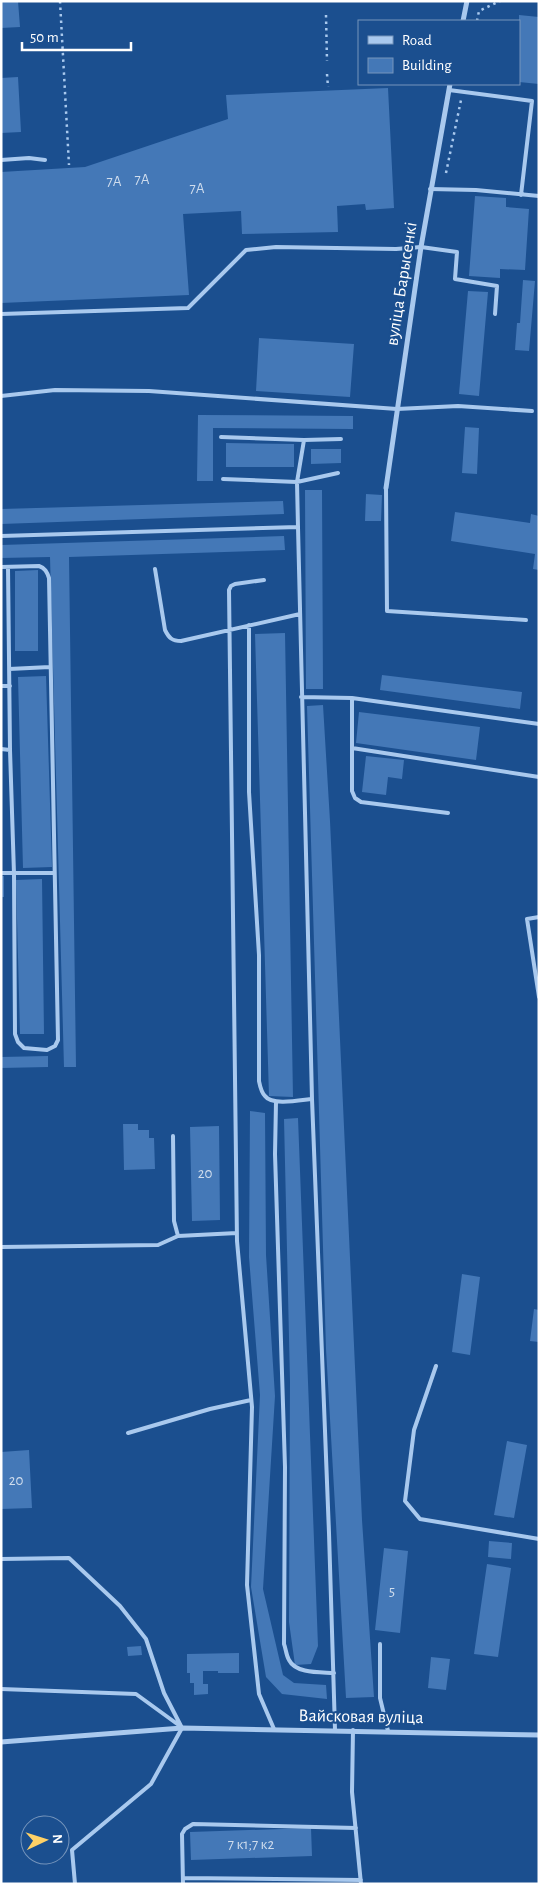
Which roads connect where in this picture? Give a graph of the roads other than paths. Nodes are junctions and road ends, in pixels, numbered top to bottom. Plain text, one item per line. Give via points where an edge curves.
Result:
1 (467, 1) edge
2 (463, 20) edge
3 (450, 85) edge
4 (449, 90) junction
5 (1, 160) edge
6 (45, 160) dead end
7 (430, 188) junction
8 (521, 195) junction
9 (539, 196) edge
10 (421, 247) junction
11 (1, 314) edge
12 (495, 314) dead end
13 (1, 396) edge
14 (397, 409) junction
15 (532, 410) dead end
16 (221, 436) dead end
17 (341, 439) dead end
18 (304, 440) junction
19 (338, 473) dead end
20 (223, 479) dead end
21 (297, 482) junction
22 (386, 488) joint
23 (298, 526) junction
24 (1, 536) edge
25 (1, 567) edge
26 (8, 567) junction
27 (155, 569) dead end
28 (264, 580) dead end
29 (300, 614) junction
30 (526, 620) dead end
31 (249, 625) junction
32 (230, 629) junction
33 (50, 667) junction
34 (9, 669) junction
35 (1, 686) edge
36 (10, 686) junction
37 (301, 696) junction
38 (352, 698) junction
39 (539, 724) edge
40 (352, 748) junction
41 (1, 749) edge
42 (10, 750) junction
43 (539, 777) edge
44 (448, 813) dead end
45 (1, 873) edge
46 (54, 873) junction
47 (14, 874) junction
48 (539, 917) edge
49 (539, 997) edge
50 (312, 1099) junction
51 (276, 1102) junction
52 (173, 1136) dead end
53 (237, 1233) junction
54 (178, 1236) junction
55 (1, 1248) edge
56 (436, 1366) dead end
57 (251, 1400) junction
58 (128, 1433) dead end
59 (539, 1538) edge
60 (1, 1559) edge
61 (380, 1644) dead end
62 (334, 1673) junction
63 (1, 1689) edge
64 (182, 1728) junction
65 (274, 1729) junction
66 (335, 1730) junction
67 (354, 1730) junction
68 (388, 1731) junction
69 (539, 1735) edge
70 (1, 1742) edge
71 (356, 1828) junction
72 (183, 1878) junction
73 (361, 1882) edge
74 (75, 1884) edge
75 (183, 1884) edge

1 - 2 street
3 - 4 street, вуліца Барысенкі
4 - 7 street, вуліца Барысенкі
4 - 8 lane via 532,101
5 - 6 lane
7 - 8 lane
7 - 10 street, вуліца Барысенкі
8 - 9 lane
10 - 11 lane via 276,246 246,250 188,308
10 - 12 lane via 457,252 455,279 497,286
10 - 14 street, вуліца Барысенкі
13 - 14 lane via 55,390 149,391
14 - 15 lane via 458,406
14 - 22 street, вуліца Барысенкі
16 - 18 lane
17 - 18 lane
18 - 21 lane
19 - 21 lane
20 - 21 lane
21 - 23 lane
22 - 30 lane via 387,612
23 - 24 lane
23 - 29 lane
25 - 26 lane
26 - 33 lane via 39,566 48,572
26 - 34 lane
27 - 32 lane via 168,637 181,642
28 - 32 lane via 231,586
29 - 31 lane
29 - 37 lane
31 - 32 lane
31 - 51 lane via 249,792 259,955 259,1081 265,1096
32 - 53 lane
33 - 34 lane
33 - 46 lane
34 - 36 lane
35 - 36 lane
36 - 42 lane
37 - 38 lane
37 - 50 lane
38 - 39 lane
38 - 40 lane
40 - 43 lane
40 - 44 lane via 352,791 355,798 361,802
41 - 42 lane
42 - 47 lane
45 - 47 lane
46 - 47 lane
46 - 47 lane via 58,1040 47,1050 24,1048 15,1034
48 - 49 lane via 527,919
50 - 51 lane
50 - 62 lane
51 - 62 lane via 285,1467 284,1644 293,1666
52 - 54 lane via 174,1221
53 - 54 lane
53 - 57 lane
54 - 55 lane via 158,1245
56 - 59 lane via 414,1430 405,1501 420,1519
57 - 58 lane
57 - 65 lane via 248,1585 259,1694
60 - 64 lane via 69,1558 113,1599 146,1640 164,1694
61 - 68 lane via 380,1698
62 - 66 lane
63 - 64 lane via 136,1694
64 - 65 street, Вайсковая вуліца
64 - 70 street, Вайсковая вуліца
64 - 74 lane via 151,1784 72,1850
65 - 66 street, Вайсковая вуліца
66 - 67 street, Вайсковая вуліца
67 - 68 street, Вайсковая вуліца
67 - 71 lane via 352,1792
68 - 69 street, Вайсковая вуліца
71 - 72 lane via 193,1824 182,1834
71 - 73 lane
72 - 73 lane
72 - 75 lane

